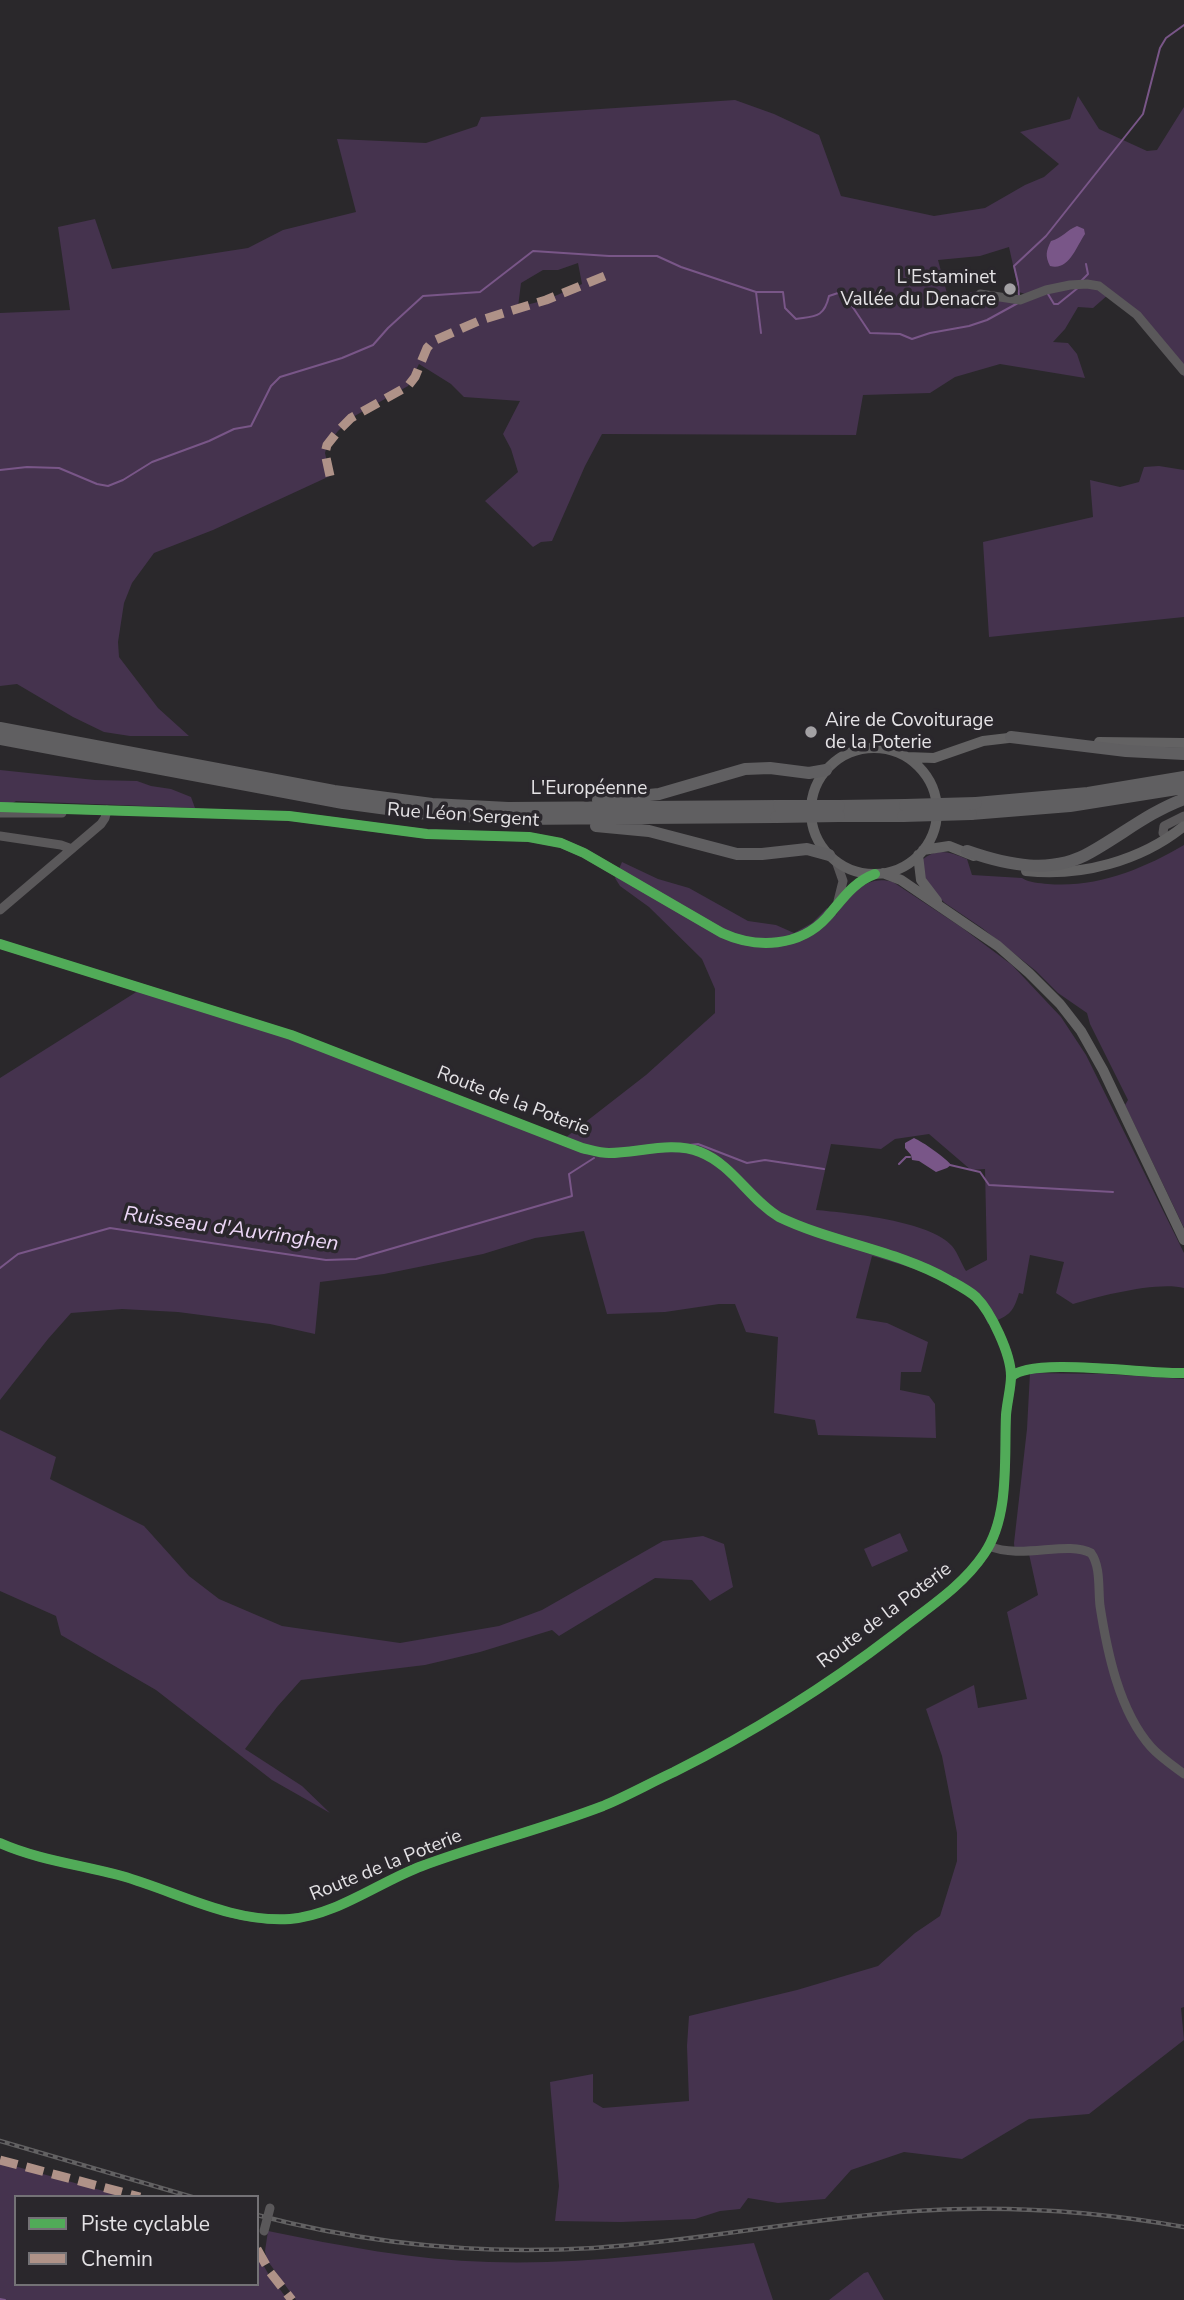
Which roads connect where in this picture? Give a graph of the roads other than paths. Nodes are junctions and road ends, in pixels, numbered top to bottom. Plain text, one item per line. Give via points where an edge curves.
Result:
1 (980, 294) dead end
2 (1184, 371) edge
3 (0, 728) edge
4 (1011, 737) junction
5 (0, 739) edge
6 (1184, 743) edge
7 (1184, 754) edge
8 (906, 756) junction
9 (826, 770) junction
10 (1184, 777) edge
11 (1184, 788) edge
12 (1184, 799) edge
13 (0, 807) edge
14 (547, 808) junction
15 (974, 808) junction
16 (92, 810) junction
17 (107, 810) junction
18 (777, 812) junction
19 (0, 813) edge
20 (1184, 816) edge
21 (471, 817) junction
22 (1184, 826) edge
23 (0, 836) edge
24 (1168, 838) junction
25 (72, 849) junction
26 (967, 851) junction
27 (921, 853) junction
28 (833, 858) junction
29 (879, 873) junction
30 (835, 906) junction
31 (0, 910) edge
32 (950, 913) junction
33 (0, 944) edge
34 (1184, 1240) edge
35 (1184, 1373) edge
36 (1011, 1377) junction
37 (989, 1546) junction
38 (1184, 1774) edge
39 (0, 1843) edge
40 (270, 2208) dead end
41 (264, 2231) dead end

1 - 2 street via 1015,300 1084,284 1102,288 1137,315
3 - 14 highway, L'Européenne via 390,799
4 - 6 main road
4 - 7 highway
4 - 8 main road via 983,741 934,758
5 - 21 highway, L'Européenne via 343,803
8 - 9 main road via 884,748 866,748 844,755
8 - 27 main road via 924,773 936,799 934,828
9 - 14 highway via 745,769 659,794 563,802
9 - 28 main road via 815,787 811,811 817,839
10 - 15 highway, L'Européenne
11 - 15 highway, L'Européenne via 1083,804
12 - 26 highway via 1065,863 1016,864
13 - 16 street, Rue Léon Sergent
14 - 18 highway, L'Européenne
15 - 18 highway, L'Européenne, bridge
16 - 17 street, Rue Léon Sergent
16 - 19 street, Rue Léon Sergent
17 - 25 street via 103,821
17 - 30 street, Rue Léon Sergent via 275,815 421,834 541,838 584,853 722,933 751,943 797,937 821,922
18 - 21 highway, L'Européenne
20 - 24 street via 1164,826
21 - 28 highway via 637,829 744,854 807,849
22 - 24 main road
23 - 25 street
24 - 26 main road via 1114,862 1056,872 1007,867
25 - 31 street
26 - 27 main road via 945,846
27 - 29 main road via 904,866
27 - 32 main road via 923,885
28 - 29 main road via 856,871
28 - 30 street via 843,881
29 - 30 street, Rue Léon Sergent via 858,883
29 - 32 main road via 901,880
32 - 34 main road via 1022,966 1076,1025 1103,1070
33 - 36 street, Route de la Poterie via 291,1035 582,1148 610,1153 679,1148 702,1153 779,1217 920,1266 969,1292 996,1328
35 - 36 street via 1052,1368 1020,1371
36 - 37 street, Route de la Poterie via 1000,1508
37 - 38 street via 1026,1552 1079,1549 1093,1556 1109,1652 1132,1719 1151,1747
37 - 39 street, Route de la Poterie via 960,1582 882,1643 724,1746 604,1805 423,1866 312,1915 279,1919 235,1914
40 - 41 street, bridge

